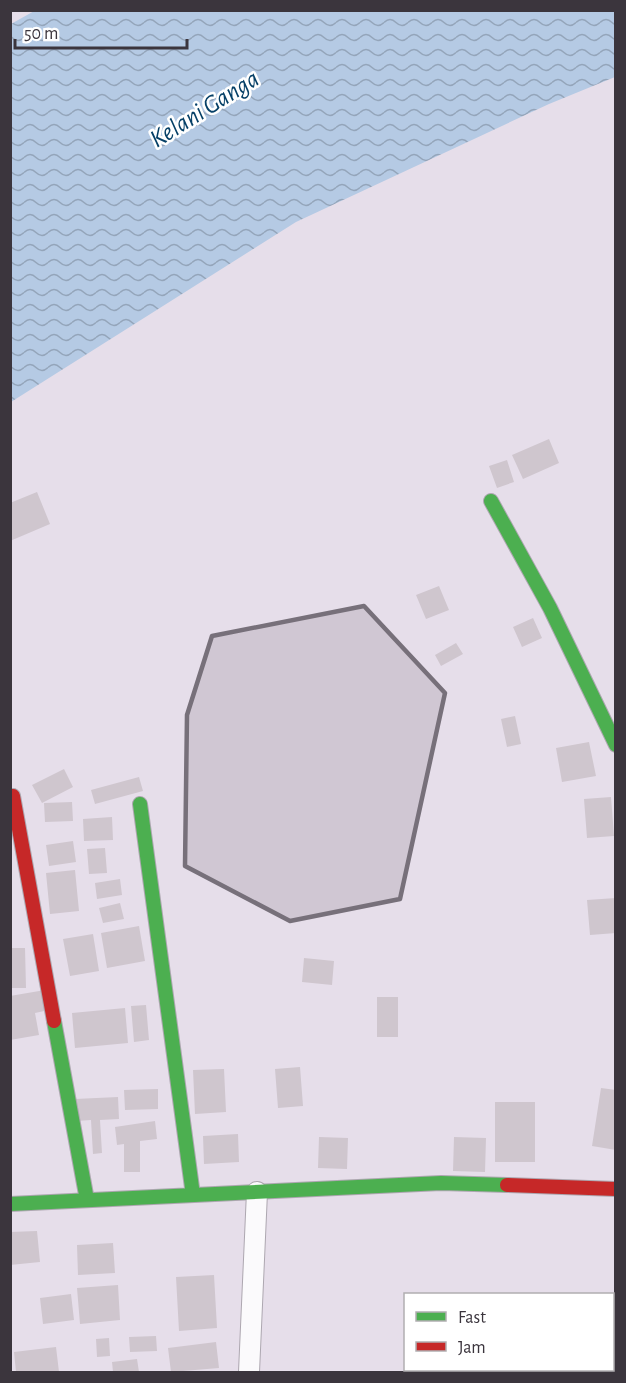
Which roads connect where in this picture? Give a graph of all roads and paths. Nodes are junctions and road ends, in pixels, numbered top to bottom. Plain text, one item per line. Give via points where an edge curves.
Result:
1 (491, 501) dead end
2 (615, 746) edge
3 (13, 796) dead end
4 (140, 804) dead end
5 (615, 1189) edge
6 (257, 1192) junction
7 (193, 1195) junction
8 (87, 1200) junction
9 (10, 1204) edge
10 (249, 1372) edge

1 - 2 street via 550,608
3 - 8 street
4 - 7 street
5 - 6 street via 441,1183
6 - 7 street
6 - 10 street
7 - 8 street
8 - 9 street

